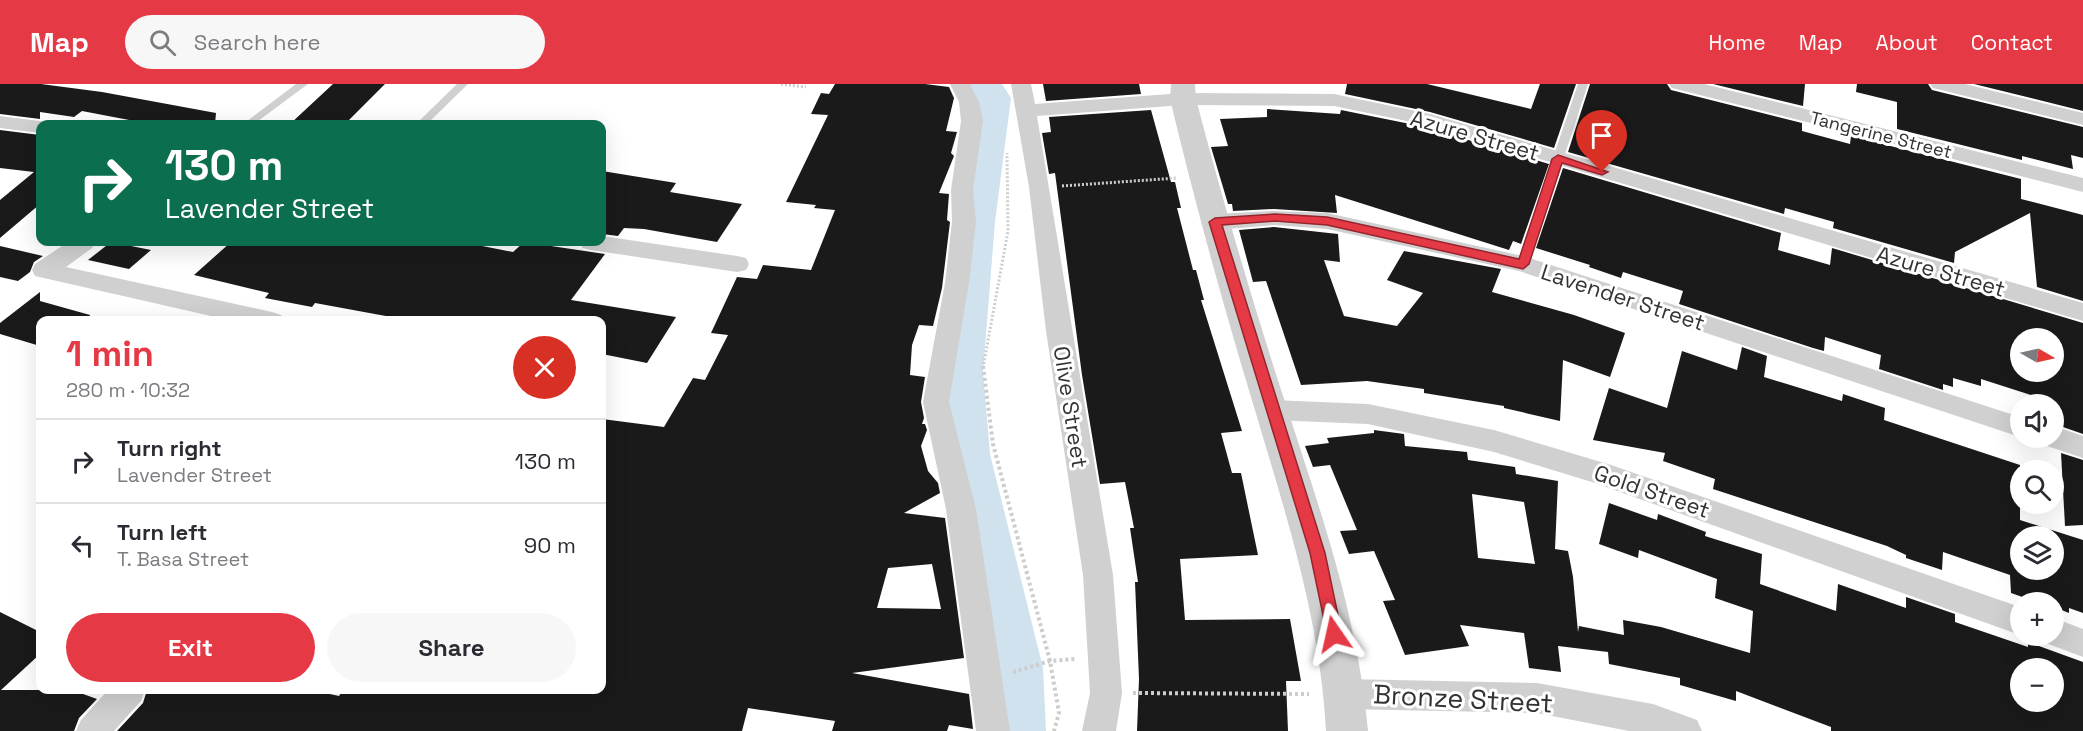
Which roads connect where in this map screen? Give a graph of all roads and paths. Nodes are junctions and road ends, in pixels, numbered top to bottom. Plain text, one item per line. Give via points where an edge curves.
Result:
1 (303, 84) edge
2 (463, 84) edge
3 (781, 84) edge
4 (960, 84) edge
5 (1021, 84) edge
6 (1583, 84) edge
7 (1679, 84) edge
8 (1940, 84) edge
9 (806, 87) dead end
10 (1183, 92) edge
11 (1026, 111) junction
12 (2083, 119) edge
13 (254, 120) edge
14 (425, 120) edge
15 (0, 122) edge
16 (36, 126) edge
17 (1007, 150) dead end
18 (1558, 159) junction
19 (1202, 176) junction
20 (2083, 185) edge
21 (1040, 187) junction
22 (1215, 222) junction
23 (606, 244) edge
24 (78, 246) edge
25 (736, 264) dead end
26 (1523, 264) junction
27 (2083, 312) edge
28 (250, 316) edge
29 (1272, 410) junction
30 (2010, 423) edge
31 (2064, 440) edge
32 (2083, 447) edge
33 (2010, 617) edge
34 (2064, 636) edge
35 (2083, 643) edge
36 (1050, 661) junction
37 (1033, 666) dead end
38 (1106, 693) junction
39 (125, 694) edge
40 (1346, 712) edge
41 (93, 731) edge
42 (993, 731) edge
43 (1054, 731) edge
44 (1099, 731) edge
45 (1685, 731) edge

1 - 13 lane
2 - 14 lane
3 - 9 path
4 - 42 street via 969,102 972,122 962,190 964,222 957,283 936,402 961,509
5 - 11 street, Olive Street
6 - 18 lane
7 - 20 street, Tangerine Street
8 - 12 street
10 - 11 street, Azure Street
10 - 18 street, Azure Street via 1334,100 1430,120
10 - 19 street
11 - 21 street, Olive Street
15 - 16 street
17 - 36 path via 1008,231 982,372 993,444
18 - 26 lane
18 - 27 street, Azure Street
19 - 21 path
19 - 22 street
21 - 38 street, Olive Street via 1098,575
22 - 26 street, Lavender Street via 1275,218 1327,221
22 - 29 street
23 - 25 street
24 - 28 street via 44,270
26 - 30 street, Lavender Street
29 - 33 street, Gold Street via 1368,414 1494,441 1601,473
29 - 40 street via 1318,553
31 - 32 street
34 - 35 street
36 - 37 path
36 - 43 path via 1059,713
38 - 40 path
38 - 44 street, Olive Street
39 - 41 street
40 - 45 street, Bronze Street via 1537,698 1653,720

